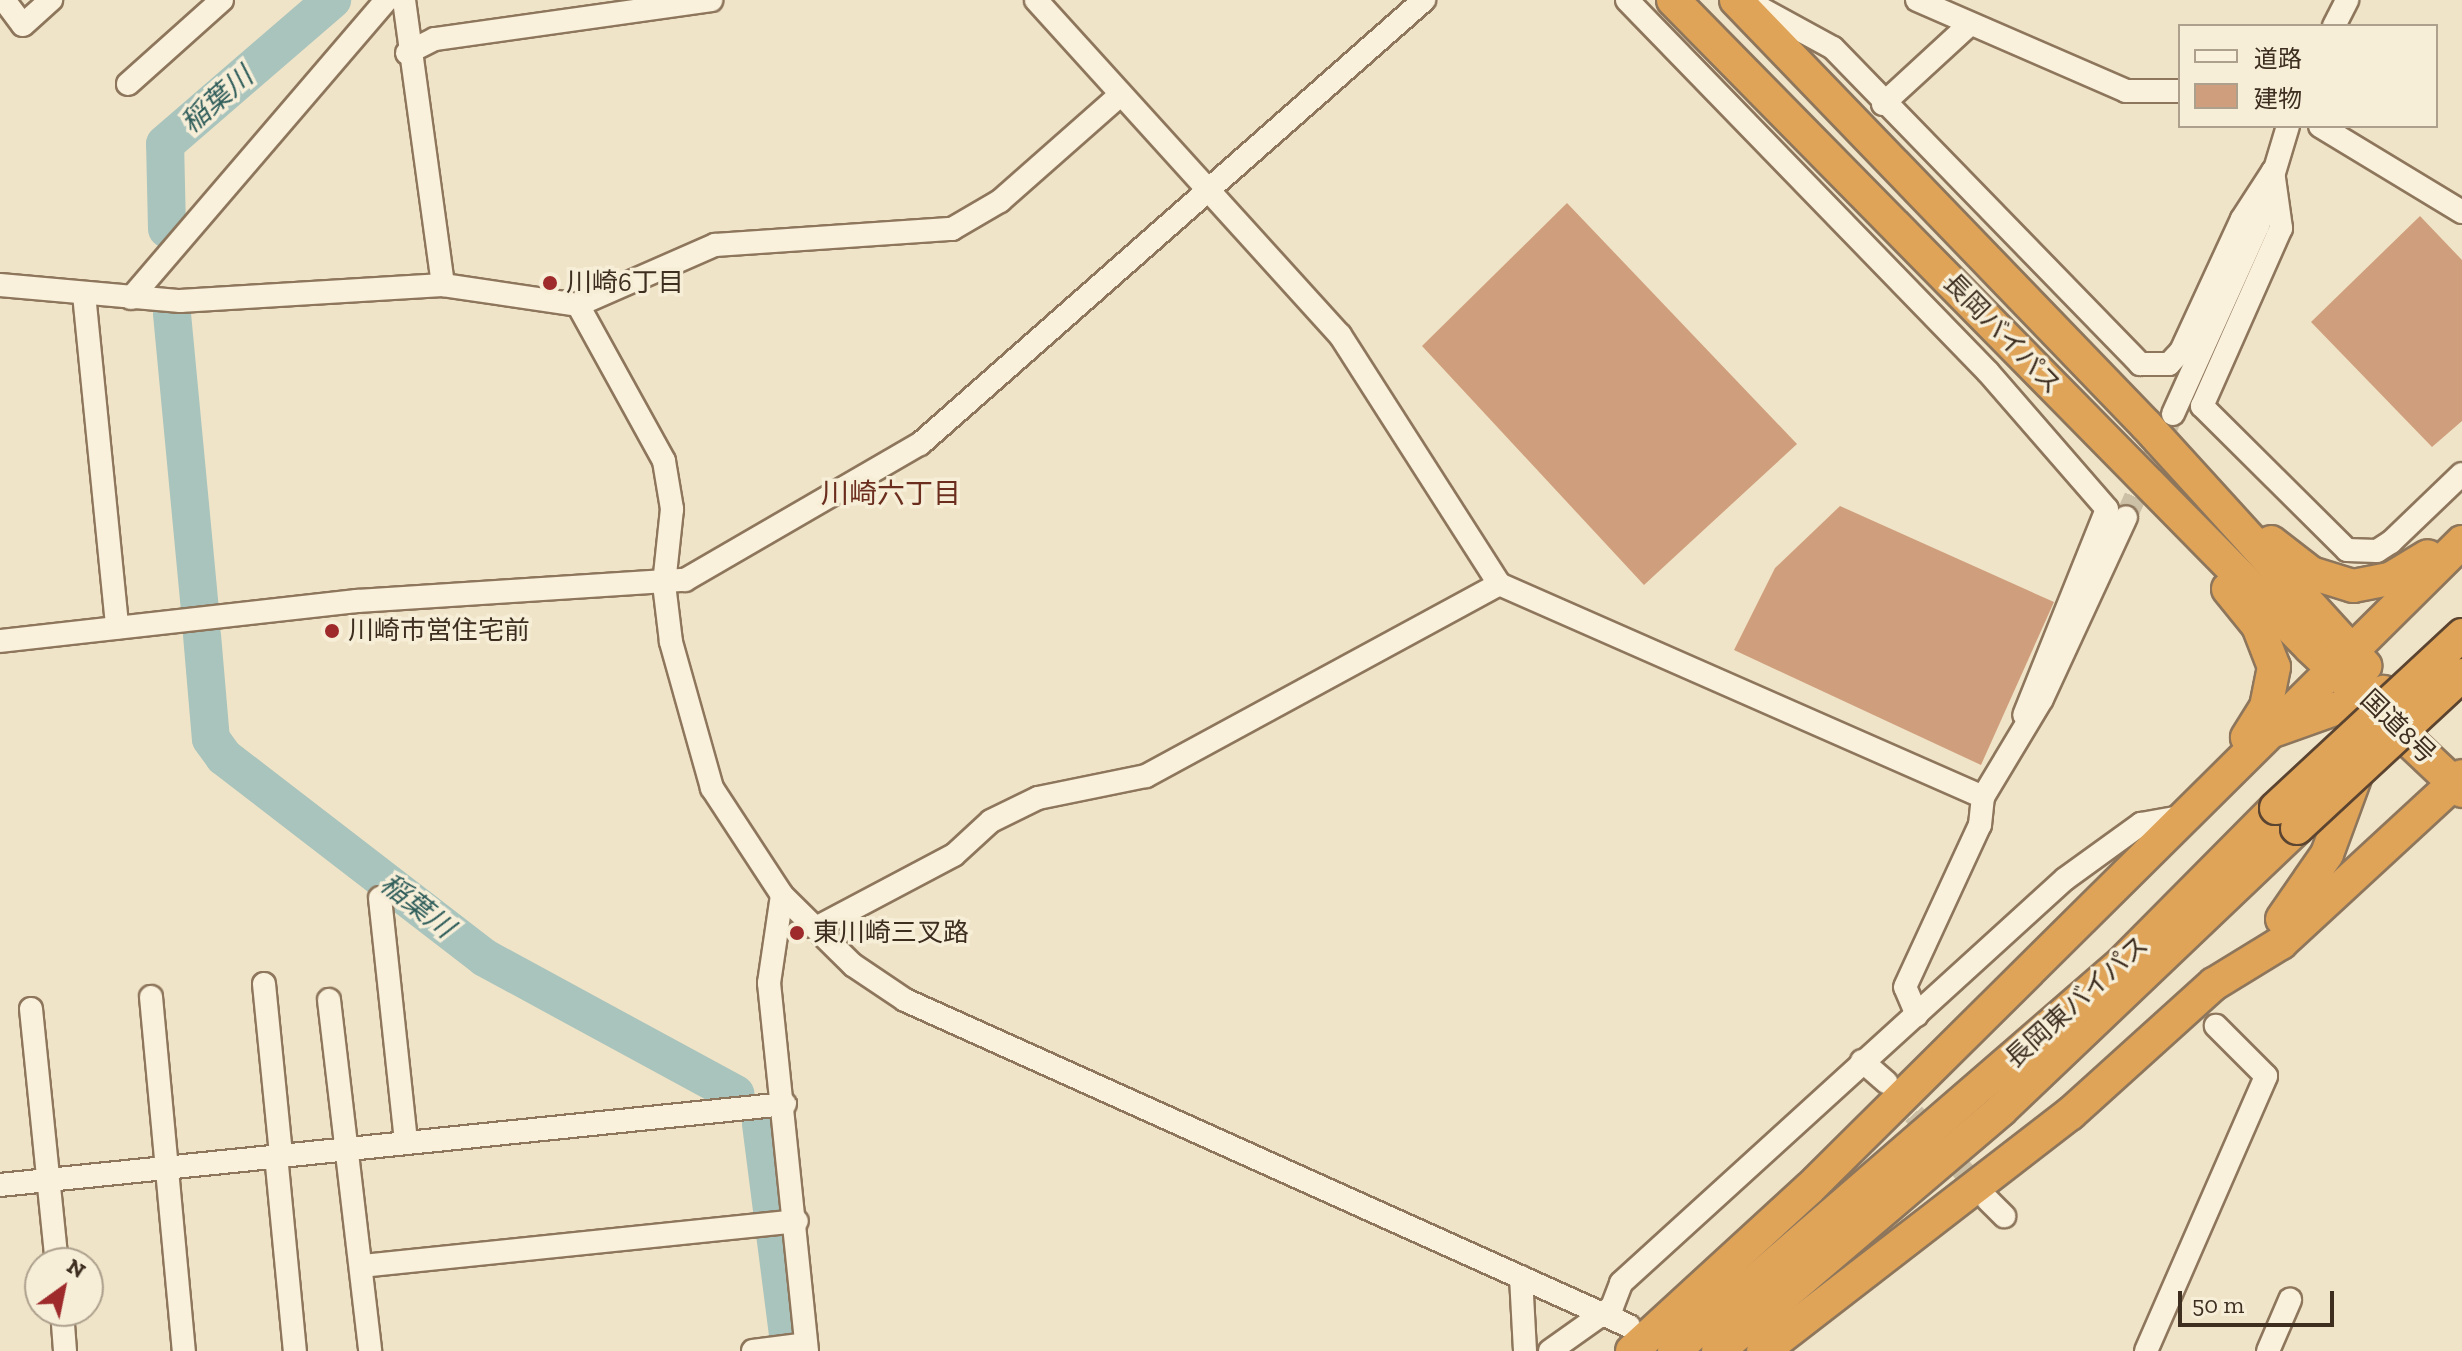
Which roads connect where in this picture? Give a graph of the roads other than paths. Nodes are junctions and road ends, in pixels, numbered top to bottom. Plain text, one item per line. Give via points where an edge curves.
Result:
1 (4, 0) edge
2 (51, 0) edge
3 (222, 0) edge
4 (386, 0) edge
5 (404, 0) edge
6 (711, 0) edge
7 (1036, 0) edge
8 (1424, 0) edge
9 (1627, 0) edge
10 (1673, 0) edge
11 (1736, 0) edge
12 (1745, 0) edge
13 (1917, 0) edge
14 (2347, 0) edge
15 (1970, 24) junction
16 (2335, 24) edge
17 (407, 53) junction
18 (128, 84) dead end
19 (2178, 91) edge
20 (1119, 96) junction
21 (1883, 104) junction
22 (2287, 128) edge
23 (2323, 128) edge
24 (2273, 171) junction
25 (1205, 193) junction
26 (2462, 212) edge
27 (0, 285) edge
28 (443, 285) junction
29 (84, 294) junction
30 (131, 298) junction
31 (578, 305) junction
32 (2160, 420) junction
33 (2113, 442) junction
34 (2462, 474) edge
35 (2126, 517) tunnel mouth
36 (2462, 525) edge
37 (2462, 542) edge
38 (664, 584) junction
39 (1499, 584) junction
40 (2383, 618) junction
41 (117, 627) junction
42 (0, 633) edge
43 (2462, 635) edge
44 (0, 641) edge
45 (2340, 659) junction
46 (2462, 673) edge
47 (2386, 698) junction
48 (2270, 733) junction
49 (2015, 751) junction
50 (2456, 788) edge
51 (1983, 797) junction
52 (2181, 817) junction
53 (2287, 818) junction
54 (782, 895) junction
55 (380, 898) dead end
56 (816, 928) junction
57 (264, 984) dead end
58 (2214, 984) junction
59 (151, 997) dead end
60 (329, 1000) dead end
61 (31, 1009) dead end
62 (1917, 1015) junction
63 (2216, 1026) dead end
64 (1862, 1061) junction
65 (1886, 1082) tunnel mouth
66 (785, 1104) junction
67 (406, 1142) junction
68 (348, 1148) junction
69 (278, 1155) junction
70 (165, 1166) junction
71 (49, 1179) junction
72 (0, 1185) edge
73 (1988, 1200) tunnel mouth
74 (2004, 1216) dead end
75 (797, 1221) junction
76 (55, 1247) edge
77 (362, 1266) junction
78 (1521, 1277) junction
79 (2290, 1300) dead end
80 (1597, 1311) junction
81 (63, 1327) edge
82 (1631, 1338) edge
83 (806, 1348) edge
84 (65, 1351) edge
85 (184, 1351) edge
86 (295, 1351) edge
87 (370, 1351) edge
88 (753, 1351) edge
89 (1525, 1351) edge
90 (1550, 1351) edge
91 (1674, 1351) edge
92 (1718, 1351) edge
93 (1763, 1351) edge
94 (2146, 1351) edge
95 (2268, 1351) edge

1 - 2 street via 23,25
3 - 18 street
4 - 30 street
5 - 17 street
6 - 17 street via 435,39
7 - 20 street
8 - 25 street
9 - 49 street via 1988,372 2107,509 2031,684
10 - 33 highway, 長岡バイパス
11 - 32 highway, 長岡バイパス
12 - 21 street via 1833,48
13 - 15 street
14 - 16 street
15 - 19 street via 2126,91
15 - 21 street
17 - 28 street
20 - 25 street
20 - 31 street via 1000,201 952,229 715,245
21 - 24 street via 2140,364 2153,367 2181,351 2242,219
22 - 24 street
23 - 26 street
24 - 32 street via 2258,226
24 - 34 street via 2281,228 2202,406 2347,550 2377,551 2391,542
25 - 38 street via 920,444 729,556
25 - 39 street via 1340,335
27 - 29 street
28 - 30 street
28 - 31 street
29 - 30 street
29 - 41 street
31 - 38 street via 664,461 672,509
32 - 36 highway via 2289,560 2331,581 2390,579
32 - 45 highway, 長岡バイパス
33 - 45 highway, 長岡バイパス
33 - 52 highway via 2258,626 2274,667 2252,731
35 - 49 street
37 - 40 highway
38 - 41 street via 357,601
38 - 54 street via 671,642 712,788
39 - 51 street
39 - 56 street via 1146,776 1038,798 991,821 954,855
40 - 45 highway
40 - 47 highway
41 - 44 street
42 - 44 street
43 - 47 highway, 長岡東バイパス, bridge
45 - 47 highway, 国道8号
45 - 48 highway
46 - 47 highway, 長岡東バイパス, bridge
47 - 48 highway
47 - 50 highway, 国道8号
47 - 53 highway, 長岡東バイパス, bridge
47 - 58 highway via 2348,811 2307,891
48 - 52 highway
49 - 51 street
50 - 58 highway via 2281,943
51 - 62 street via 1980,825 1905,987
52 - 62 street via 2156,816 2114,841
52 - 82 highway via 1809,1189
53 - 91 highway, 長岡東バイパス
53 - 92 highway, 長岡東バイパス via 2001,1110
54 - 56 street
54 - 66 street via 769,983
55 - 67 street
56 - 78 street via 905,1000
57 - 69 street
58 - 93 highway via 2070,1114
59 - 70 street
60 - 68 street
61 - 71 street
62 - 64 street
63 - 94 street via 2266,1076
64 - 65 street
64 - 80 street via 1621,1283 1612,1307
66 - 67 street
66 - 75 street
67 - 68 street
68 - 69 street
68 - 77 street
69 - 70 street
69 - 86 street
70 - 71 street
70 - 85 street
71 - 72 street
71 - 76 street
73 - 74 street
75 - 77 street
75 - 83 street
77 - 87 street
78 - 80 street
78 - 89 street
79 - 95 street
80 - 82 street
80 - 90 street
81 - 84 street
83 - 88 street

